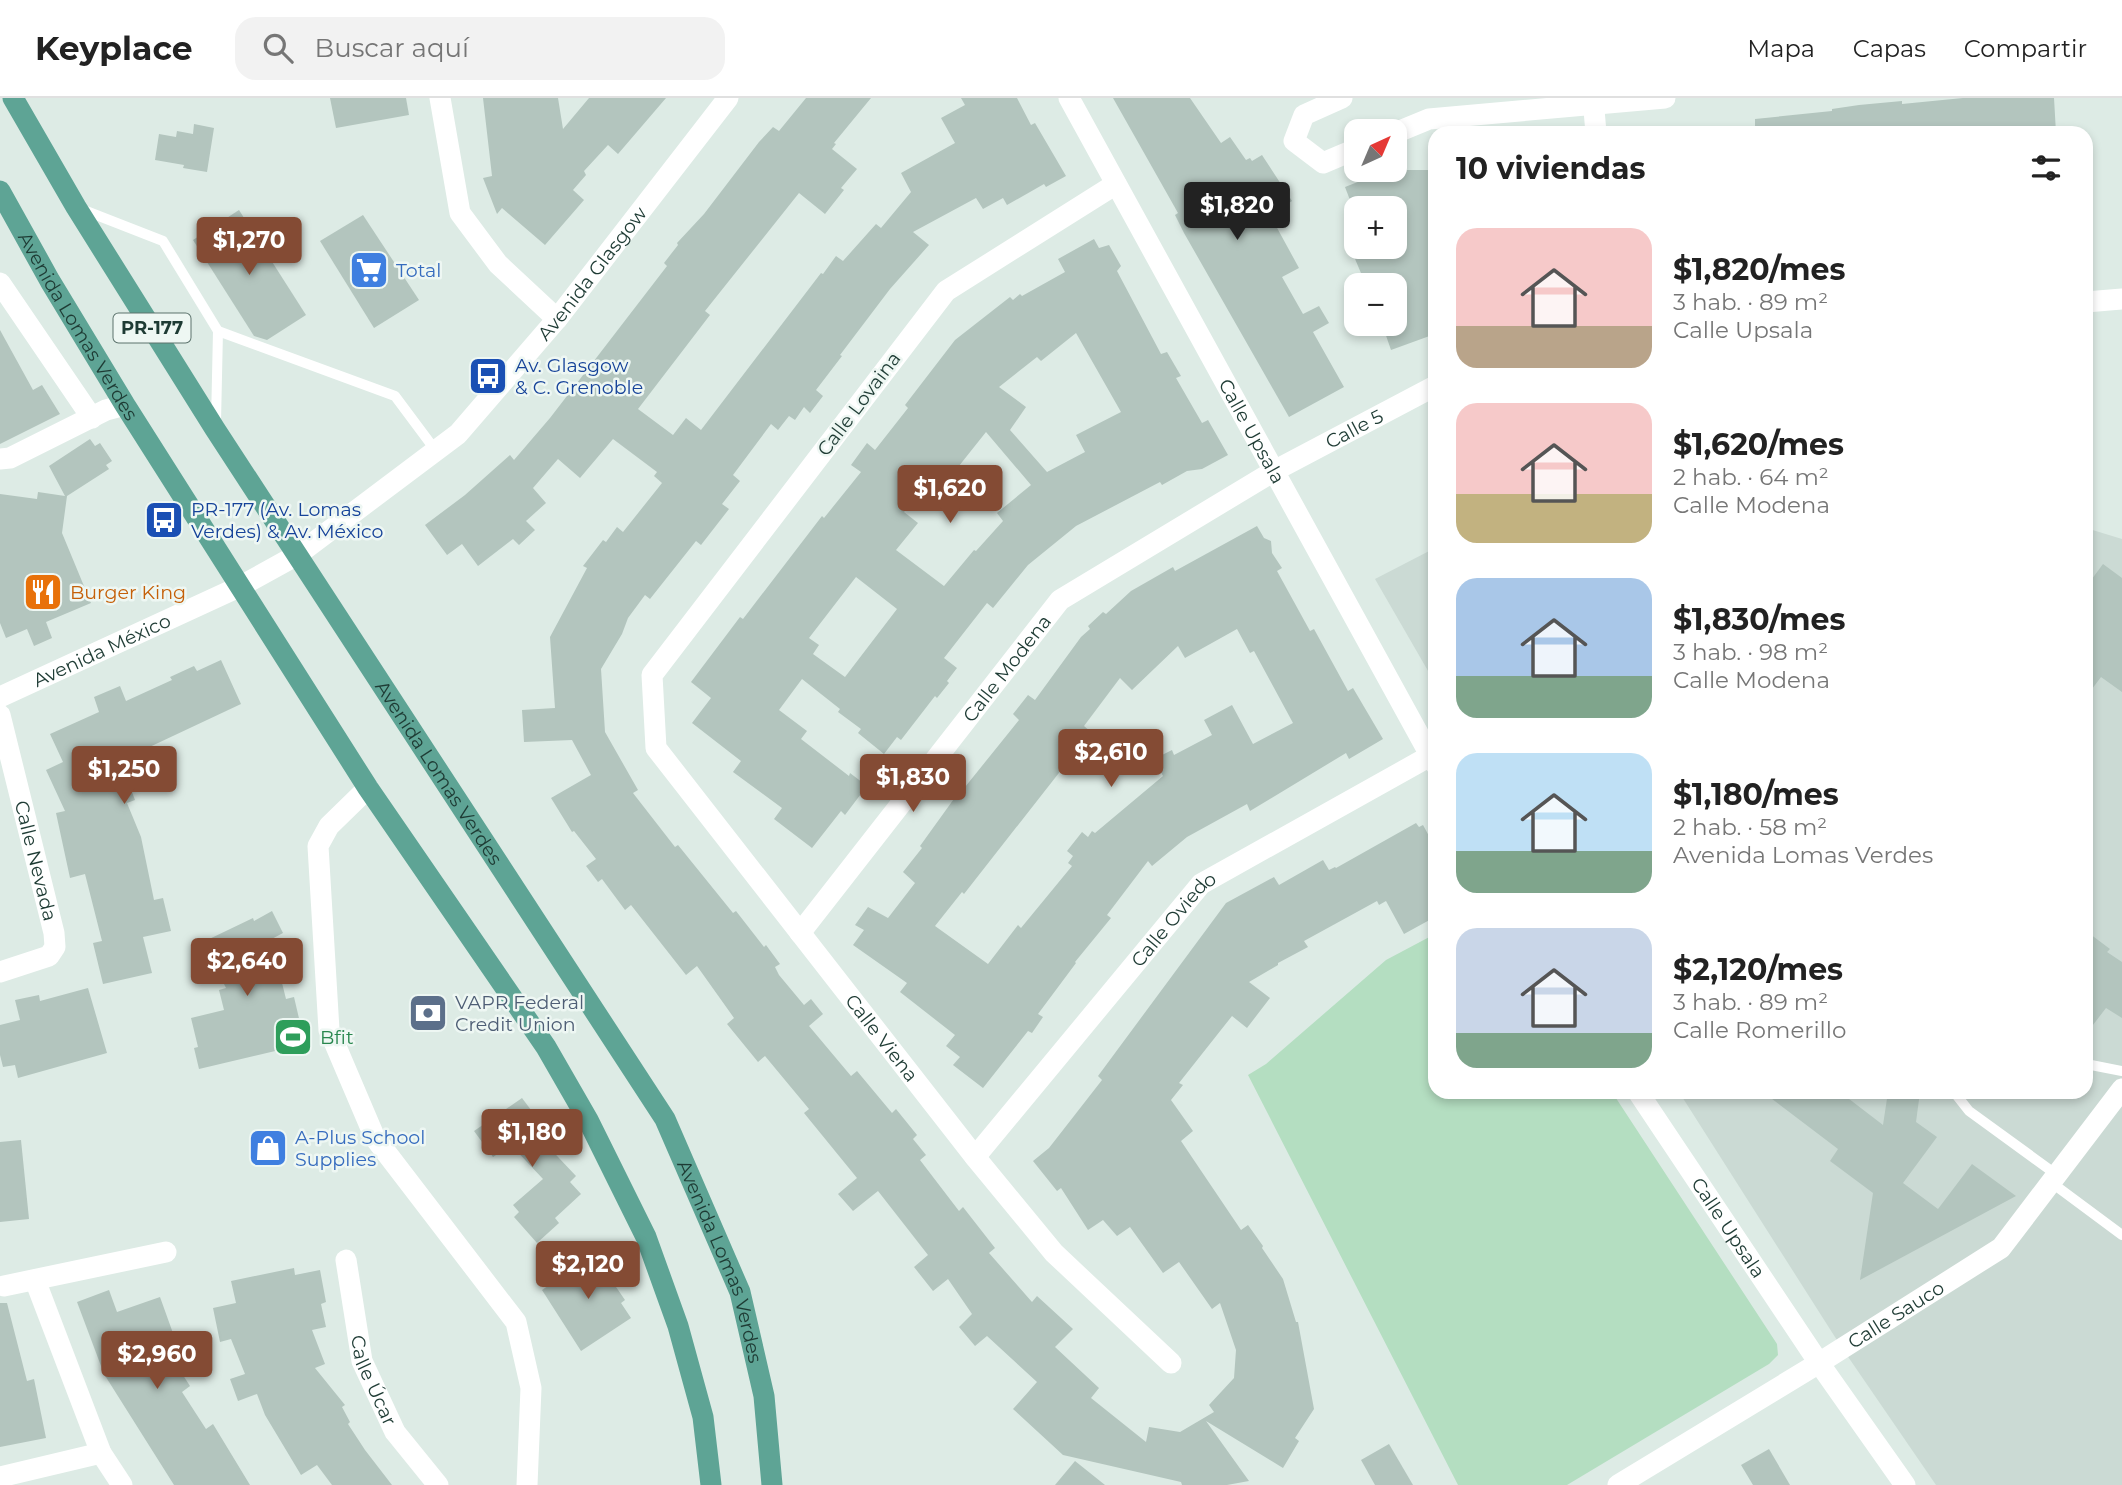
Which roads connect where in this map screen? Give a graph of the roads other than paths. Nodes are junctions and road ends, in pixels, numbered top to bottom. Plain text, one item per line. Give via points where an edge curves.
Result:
1 (13, 98) edge
2 (440, 98) edge
3 (727, 98) edge
4 (1069, 98) edge
5 (1342, 98) edge
6 (1665, 98) edge
7 (1593, 101) edge
8 (1595, 126) edge
9 (1407, 129) edge
10 (1344, 154) edge
11 (1116, 184) junction
12 (0, 191) edge
13 (76, 207) junction
14 (0, 283) edge
15 (2122, 299) edge
16 (2093, 301) edge
17 (557, 319) junction
18 (218, 331) junction
19 (1428, 390) edge
20 (125, 405) junction
21 (92, 418) junction
22 (215, 429) junction
23 (436, 451) junction
24 (0, 459) edge
25 (1274, 471) junction
26 (297, 555) junction
27 (241, 586) junction
28 (652, 678) joint
29 (0, 697) edge
30 (0, 715) edge
31 (1428, 751) edge
32 (1428, 763) edge
33 (368, 788) junction
34 (800, 933) junction
35 (0, 972) edge
36 (2093, 1066) edge
37 (2122, 1072) edge
38 (2122, 1089) edge
39 (1643, 1099) edge
40 (1960, 1099) edge
41 (975, 1157) junction
42 (2054, 1179) junction
43 (2122, 1235) edge
44 (166, 1252) dead end
45 (346, 1260) dead end
46 (35, 1280) junction
47 (4, 1286) dead end
48 (1171, 1363) dead end
49 (1819, 1363) junction
50 (101, 1453) junction
51 (0, 1477) edge
52 (121, 1485) edge
53 (438, 1485) edge
54 (527, 1485) edge
55 (711, 1485) edge
56 (772, 1485) edge
57 (1618, 1485) edge
58 (1905, 1485) edge

1 - 13 main road, Avenida Lomas Verdes / PR-177
2 - 17 street via 460,213 498,264
3 - 17 street, Avenida Glasgow
4 - 11 street, Calle Upsala
5 - 10 street via 1304,115 1294,141 1323,163
6 - 7 street
7 - 8 street
7 - 9 street via 1429,120
11 - 25 street, Calle Upsala
11 - 28 street, Calle Lovaina via 946,291
12 - 20 main road, Avenida Lomas Verdes / PR-177
13 - 18 lane via 163,241
13 - 22 main road, Avenida Lomas Verdes / PR-177
14 - 21 street
15 - 16 street
17 - 23 street, Avenida Glasgow via 458,434
18 - 22 lane
18 - 23 lane via 395,396
19 - 25 street, Calle 5
20 - 21 street
20 - 27 main road, Avenida Lomas Verdes / PR-177
21 - 24 street
22 - 26 main road, Avenida Lomas Verdes / PR-177
23 - 26 street, Avenida Glasgow
25 - 31 street, Calle Upsala
25 - 34 street, Calle Modena via 1060,600
26 - 27 street, Avenida Glasgow
26 - 56 main road, Avenida Lomas Verdes / PR-177 via 665,1119 740,1292 764,1396
27 - 29 street, Avenida México
27 - 33 main road, Avenida Lomas Verdes / PR-177
28 - 34 street, Calle Viena via 656,748
30 - 35 street, Calle Nevada via 55,947 49,956
32 - 41 street, Calle Oviedo via 1201,884
33 - 54 street via 329,825 318,846 329,1030 375,1138 516,1322 531,1388
33 - 55 main road, Avenida Lomas Verdes / PR-177 via 546,1047 646,1237 678,1326 703,1417
34 - 41 street, Calle Viena
36 - 37 lane
38 - 42 street, Calle Sauco
39 - 49 street, Calle Upsala
40 - 42 lane
41 - 48 street, Calle Viena via 1054,1253
42 - 43 lane
42 - 49 street, Calle Sauco via 2001,1248
44 - 46 street
45 - 53 street, Calle Úcar via 362,1361 395,1432
46 - 47 street
46 - 50 street
49 - 57 street, Calle Sauco
49 - 58 street, Calle Upsala
50 - 51 street
50 - 52 street

